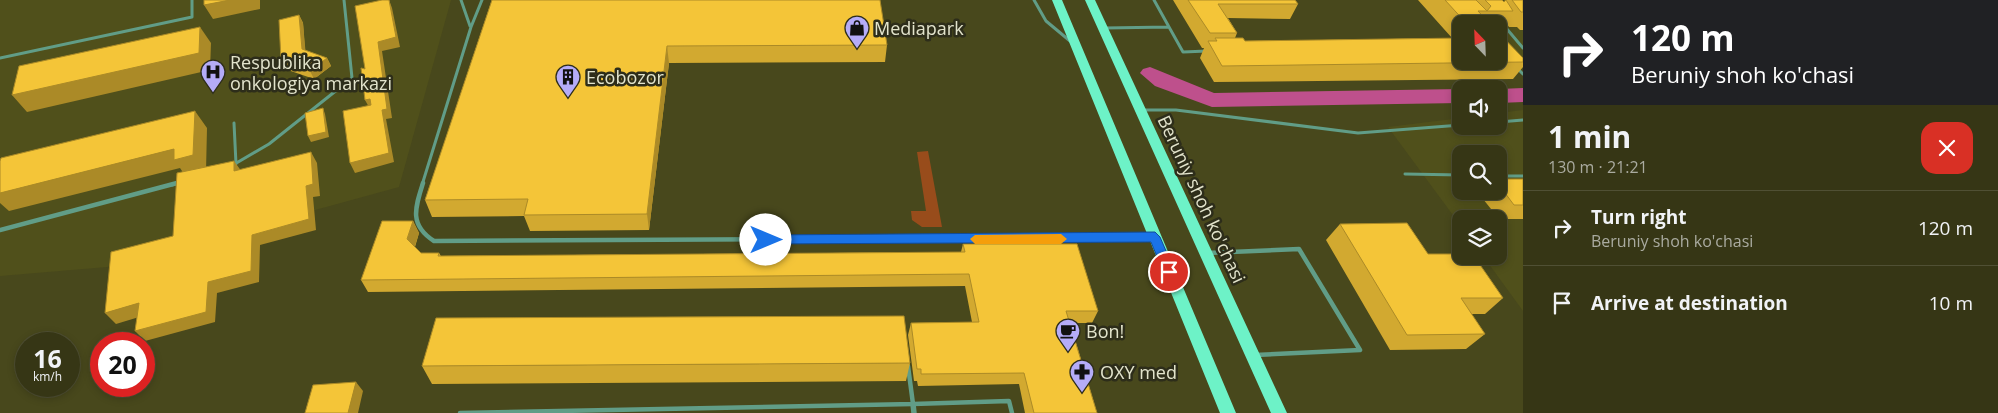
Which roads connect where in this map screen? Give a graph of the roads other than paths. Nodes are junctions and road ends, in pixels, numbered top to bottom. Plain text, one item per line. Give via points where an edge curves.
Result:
1 (192, 0) edge
2 (344, 0) edge
3 (461, 0) edge
4 (482, 0) edge
5 (1034, 0) edge
6 (1058, 0) edge
7 (1090, 0) edge
8 (1154, 0) edge
9 (471, 27) junction
10 (1169, 27) junction
11 (1103, 28) junction
12 (1508, 30) edge
13 (1078, 47) junction
14 (1523, 48) edge
15 (1212, 51) edge
16 (0, 58) edge
17 (1517, 68) edge
18 (1523, 74) edge
19 (1140, 110) junction
20 (1523, 120) edge
21 (1507, 121) edge
22 (234, 123) dead end
23 (1452, 126) edge
24 (236, 164) junction
25 (229, 166) edge
26 (1406, 174) dead end
27 (1452, 175) edge
28 (1507, 176) edge
29 (1523, 176) edge
30 (185, 181) edge
31 (0, 230) edge
32 (1155, 237) junction
33 (1206, 253) junction
34 (1253, 355) junction
35 (908, 364) edge
36 (913, 404) junction
37 (460, 413) edge
38 (914, 413) edge
39 (1012, 413) edge
40 (1228, 413) edge
41 (1279, 413) edge

1 - 16 lane via 192,17
2 - 24 lane via 352,78 269,144
3 - 9 lane
4 - 9 lane
5 - 13 lane via 1046,21
6 - 13 main road
7 - 11 main road, Beruniy shoh ko'chasi
8 - 10 lane
9 - 32 lane via 418,199 416,224 434,241
10 - 11 lane
10 - 15 lane via 1183,52
11 - 19 main road, Beruniy shoh ko'chasi
12 - 14 lane
13 - 32 main road
17 - 18 lane
19 - 23 lane via 1176,110 1358,133
19 - 33 main road, Beruniy shoh ko'chasi
20 - 21 lane
22 - 24 lane
24 - 25 lane
26 - 27 lane
28 - 29 lane
30 - 31 lane
32 - 40 main road
33 - 34 main road, Beruniy shoh ko'chasi
33 - 34 lane via 1299,249 1360,350
34 - 41 main road, Beruniy shoh ko'chasi
35 - 36 lane
36 - 37 lane
36 - 38 street
36 - 39 lane via 1009,401

